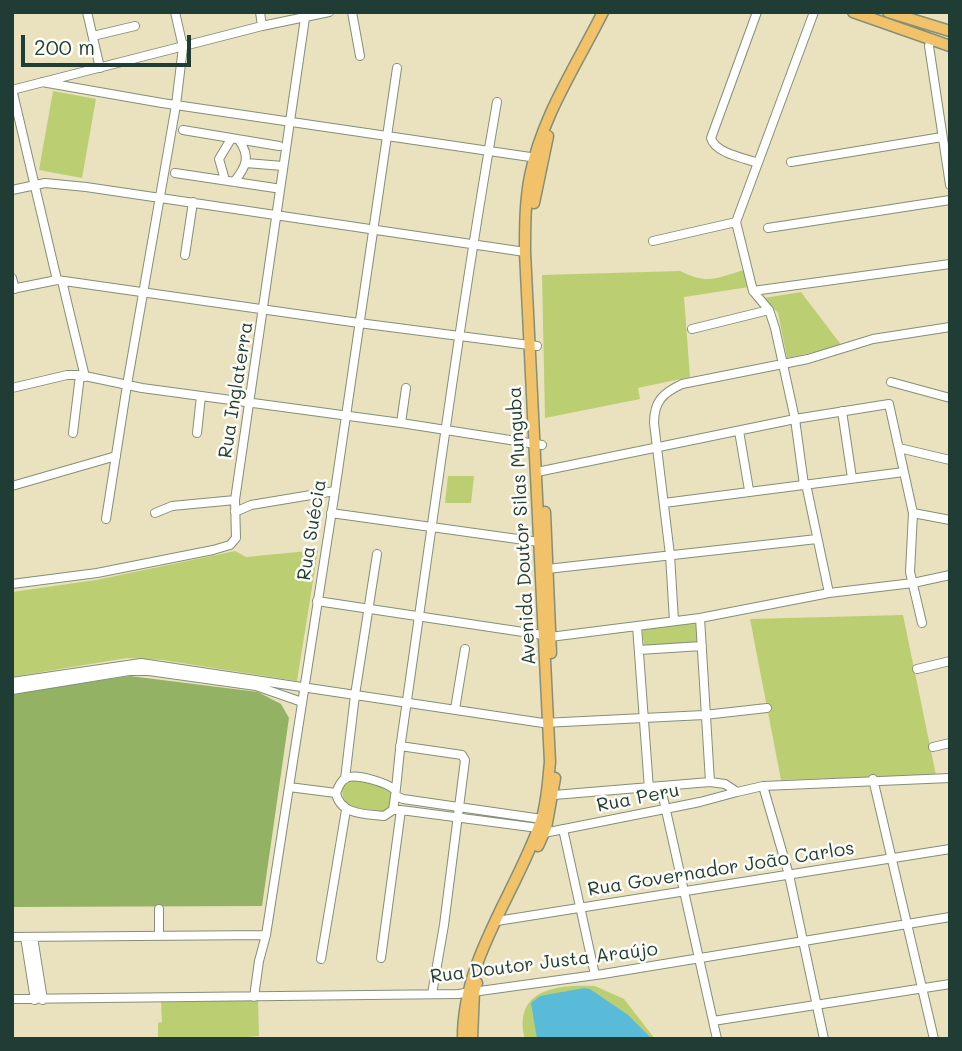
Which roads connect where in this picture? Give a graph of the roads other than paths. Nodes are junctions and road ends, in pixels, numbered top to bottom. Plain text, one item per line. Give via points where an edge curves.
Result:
1 (87, 12) edge
2 (175, 12) edge
3 (260, 12) edge
4 (329, 12) edge
5 (352, 12) edge
6 (603, 12) edge
7 (610, 12) edge
8 (757, 12) edge
9 (814, 12) edge
10 (853, 12) edge
11 (888, 12) edge
12 (305, 18) junction
13 (135, 26) dead end
14 (262, 26) junction
15 (950, 31) edge
16 (93, 36) junction
17 (950, 36) edge
18 (931, 39) junction
19 (950, 46) edge
20 (183, 47) junction
21 (360, 55) dead end
22 (100, 68) junction
23 (397, 68) dead end
24 (58, 81) junction
25 (12, 89) edge
26 (497, 102) dead end
27 (176, 105) junction
28 (290, 121) junction
29 (950, 121) edge
30 (941, 125) junction
31 (183, 130) dead end
32 (386, 135) junction
33 (943, 137) junction
34 (235, 139) junction
35 (279, 146) dead end
36 (489, 150) junction
37 (538, 158) junction
38 (791, 162) dead end
39 (246, 163) junction
40 (758, 163) junction
41 (284, 166) junction
42 (175, 173) dead end
43 (230, 181) junction
44 (34, 184) junction
45 (950, 185) edge
46 (275, 188) dead end
47 (12, 190) edge
48 (159, 197) junction
49 (950, 200) edge
50 (193, 202) junction
51 (276, 215) junction
52 (736, 222) junction
53 (768, 228) dead end
54 (373, 230) junction
55 (653, 241) dead end
56 (473, 244) junction
57 (525, 252) junction
58 (184, 255) dead end
59 (950, 264) edge
60 (12, 278) edge
61 (60, 280) junction
62 (14, 289) edge
63 (754, 290) junction
64 (143, 292) junction
65 (264, 309) junction
66 (769, 310) junction
67 (359, 323) junction
68 (950, 327) edge
69 (692, 329) dead end
70 (461, 336) junction
71 (534, 346) junction
72 (784, 364) junction
73 (83, 376) junction
74 (891, 382) dead end
75 (127, 385) junction
76 (12, 387) edge
77 (406, 388) dead end
78 (201, 396) junction
79 (950, 398) edge
80 (250, 403) junction
81 (842, 411) junction
82 (345, 416) junction
83 (795, 419) junction
84 (401, 424) junction
85 (445, 430) junction
86 (739, 431) junction
87 (73, 433) dead end
88 (197, 433) dead end
89 (539, 445) junction
90 (658, 448) junction
91 (899, 449) junction
92 (116, 456) junction
93 (950, 460) edge
94 (540, 472) junction
95 (904, 472) junction
96 (852, 478) junction
97 (805, 484) junction
98 (12, 486) edge
99 (749, 490) junction
100 (335, 491) junction
101 (235, 500) junction
102 (664, 503) junction
103 (235, 512) junction
104 (155, 513) dead end
105 (331, 513) junction
106 (913, 513) junction
107 (106, 519) dead end
108 (950, 520) edge
109 (432, 528) junction
110 (817, 539) junction
111 (539, 542) junction
112 (377, 554) dead end
113 (670, 555) junction
114 (548, 569) junction
115 (950, 575) edge
116 (913, 583) junction
117 (12, 584) edge
118 (829, 593) junction
119 (317, 601) junction
120 (918, 606) junction
121 (369, 609) junction
122 (907, 609) dead end
123 (419, 617) junction
124 (700, 618) junction
125 (674, 621) junction
126 (922, 623) dead end
127 (636, 626) junction
128 (547, 636) junction
129 (702, 646) junction
130 (465, 649) dead end
131 (639, 650) junction
132 (950, 661) edge
133 (917, 669) dead end
134 (46, 680) junction
135 (12, 682) edge
136 (285, 682) junction
137 (304, 687) junction
138 (12, 690) edge
139 (283, 695) junction
140 (355, 695) junction
141 (302, 702) junction
142 (407, 703) junction
143 (767, 708) dead end
144 (455, 709) junction
145 (704, 715) junction
146 (642, 718) junction
147 (552, 722) junction
148 (950, 743) edge
149 (400, 746) junction
150 (933, 747) dead end
151 (950, 778) edge
152 (345, 779) junction
153 (873, 779) junction
154 (710, 782) junction
155 (763, 786) junction
156 (289, 787) junction
157 (661, 788) junction
158 (649, 789) junction
159 (737, 792) junction
160 (336, 793) junction
161 (395, 793) junction
162 (554, 795) junction
163 (666, 808) junction
164 (346, 810) junction
165 (397, 810) junction
166 (458, 812) junction
167 (541, 827) junction
168 (563, 829) junction
169 (950, 849) edge
170 (891, 858) junction
171 (789, 875) junction
172 (685, 892) junction
173 (580, 908) junction
174 (159, 909) dead end
175 (950, 917) edge
176 (500, 920) junction
177 (908, 924) junction
178 (266, 935) junction
179 (159, 936) junction
180 (12, 937) edge
181 (29, 937) junction
182 (803, 940) junction
183 (381, 958) dead end
184 (699, 958) junction
185 (321, 959) dead end
186 (595, 975) junction
187 (950, 984) edge
188 (923, 988) junction
189 (471, 992) junction
190 (432, 994) junction
191 (254, 997) junction
192 (12, 999) edge
193 (39, 1000) junction
194 (816, 1006) junction
195 (713, 1021) junction
196 (463, 1039) edge
197 (472, 1039) edge
198 (717, 1039) edge
199 (824, 1039) edge
200 (934, 1039) edge

1 - 16 street
2 - 20 street
3 - 14 street
4 - 12 street
5 - 21 street
6 - 37 main road, Avenida Doutor Silas Munguba via 555,100
7 - 37 main road, Avenida Doutor Silas Munguba
8 - 40 street via 711,142
9 - 40 street
10 - 18 main road
11 - 15 main road
12 - 14 street
12 - 28 street, Rua Inglaterra
13 - 16 street
14 - 20 street
16 - 22 street
17 - 18 main road
18 - 19 main road
18 - 30 street
20 - 22 street
20 - 27 street
22 - 24 street
23 - 32 street, Rua Suécia
24 - 25 street
24 - 27 street
25 - 44 street
26 - 36 street
27 - 28 street
27 - 48 street
28 - 32 street
28 - 41 street, Rua Inglaterra
29 - 30 street
30 - 33 street
31 - 34 street
32 - 36 street
32 - 54 street, Rua Suécia
33 - 38 street
33 - 45 street
34 - 35 street
34 - 39 street via 247,156
34 - 43 street via 219,159
36 - 37 street
36 - 56 street
37 - 57 main road, Avenida Doutor Silas Munguba via 527,203
37 - 71 main road, Avenida Doutor Silas Munguba via 531,239
39 - 41 street
39 - 43 street via 242,173
40 - 52 street
41 - 51 street, Rua Inglaterra
42 - 43 street
43 - 46 street
44 - 47 street
44 - 48 street
44 - 61 street
48 - 50 street
48 - 64 street
49 - 53 street
50 - 51 street
50 - 58 street
51 - 54 street
51 - 65 street, Rua Inglaterra
52 - 55 street
52 - 63 street
54 - 56 street
54 - 67 street, Rua Suécia
56 - 57 street
56 - 70 street
57 - 71 main road, Avenida Doutor Silas Munguba
59 - 63 street
60 - 62 street
61 - 62 street
61 - 64 street
61 - 73 street
63 - 66 street
64 - 65 street
64 - 75 street
65 - 67 street
65 - 80 street, Rua Inglaterra
66 - 69 street
66 - 72 street
67 - 70 street
67 - 82 street, Rua Suécia
68 - 72 street via 873,339
70 - 71 street
70 - 85 street
71 - 89 main road, Avenida Doutor Silas Munguba
72 - 83 street
72 - 90 street via 668,390 654,410
73 - 75 street
73 - 76 street
73 - 87 street
74 - 79 street
75 - 78 street
75 - 92 street
77 - 84 street
78 - 80 street
78 - 88 street
80 - 82 street
80 - 101 street, Rua Inglaterra
81 - 83 street
81 - 91 street via 889,404
81 - 96 street
82 - 84 street
82 - 100 street, Rua Suécia
83 - 86 street
83 - 97 street
84 - 85 street
85 - 89 street
85 - 109 street
86 - 90 street
86 - 99 street
89 - 94 main road, Avenida Doutor Silas Munguba
90 - 94 street
90 - 102 street
91 - 93 street
91 - 95 street
92 - 98 street
92 - 107 street
94 - 111 main road, Avenida Doutor Silas Munguba
94 - 114 main road, Avenida Doutor Silas Munguba
95 - 96 street
95 - 106 street
96 - 97 street
97 - 99 street
97 - 110 street
99 - 102 street
100 - 103 street via 251,505
100 - 105 street, Rua Suécia
101 - 103 street, Rua Inglaterra
101 - 104 street via 172,506
102 - 113 street
103 - 117 street, Rua Inglaterra via 237,533 230,545 109,571
105 - 109 street
105 - 119 street, Rua Suécia
106 - 108 street
106 - 116 street
109 - 111 street
109 - 123 street
110 - 113 street
110 - 118 street
111 - 128 main road, Avenida Doutor Silas Munguba
112 - 121 street
113 - 114 street
113 - 125 street
114 - 128 main road, Avenida Doutor Silas Munguba
115 - 116 street
116 - 118 street
116 - 120 street
118 - 124 street
119 - 121 street
119 - 137 street, Rua Suécia
120 - 122 street
120 - 126 street
121 - 123 street
121 - 140 street
123 - 128 street
123 - 142 street
124 - 125 street
124 - 129 street
125 - 127 street
127 - 128 street
127 - 131 street
128 - 147 main road, Avenida Doutor Silas Munguba
129 - 131 street
129 - 145 street
130 - 144 street
131 - 146 street
132 - 133 street
134 - 135 street
134 - 136 street via 141,663
134 - 138 street
134 - 139 street via 149,671 256,686
136 - 137 street
136 - 139 street via 291,690
137 - 140 street
137 - 141 street, Rua Suécia
139 - 141 street
140 - 142 street
140 - 152 street
141 - 156 street, Rua Suécia
142 - 144 street
142 - 149 street
143 - 145 street
144 - 147 street
145 - 146 street
145 - 154 street
146 - 147 street
146 - 158 street
147 - 162 main road, Avenida Doutor Silas Munguba
147 - 167 main road, Avenida Doutor Silas Munguba
148 - 150 street
149 - 161 street
149 - 166 street via 462,755
151 - 153 street, Rua Peru
152 - 160 street
152 - 161 street, Rua Peru via 382,782
153 - 155 street, Rua Peru
153 - 170 street
154 - 157 street
154 - 159 street
155 - 159 street, Rua Peru
155 - 171 street
156 - 160 street
156 - 178 street, Rua Suécia
157 - 158 street
157 - 163 street
158 - 162 street
159 - 163 street, Rua Peru
160 - 164 street
161 - 165 street
161 - 166 street, Rua Peru
162 - 167 main road, Avenida Doutor Silas Munguba
163 - 168 street, Rua Peru
163 - 172 street
164 - 165 street, Rua Peru via 384,816
164 - 185 street
165 - 166 street, Rua Peru
165 - 183 street
166 - 167 street, Rua Peru
166 - 190 street
167 - 168 street, Rua Peru
167 - 176 main road, Avenida Doutor Silas Munguba
168 - 173 street
169 - 170 street, Rua Governador João Carlos
170 - 171 street, Rua Governador João Carlos
170 - 177 street
171 - 172 street, Rua Governador João Carlos
171 - 182 street
172 - 173 street, Rua Governador João Carlos
172 - 184 street
173 - 176 street, Rua Governador João Carlos
173 - 186 street
174 - 179 street
175 - 177 street, Rua Doutor Justa Araújo
176 - 189 main road, Avenida Doutor Silas Munguba
177 - 182 street, Rua Doutor Justa Araújo
177 - 188 street
178 - 179 street
178 - 191 street, Rua Suécia
179 - 181 street
180 - 181 street
181 - 193 street
182 - 184 street, Rua Doutor Justa Araújo
182 - 194 street
184 - 186 street, Rua Doutor Justa Araújo
184 - 195 street
186 - 189 street, Rua Doutor Justa Araújo
187 - 188 street
188 - 194 street
188 - 200 street
189 - 190 street, Rua Doutor Justa Araújo
189 - 196 main road, Avenida Doutor Silas Munguba
189 - 197 main road, Avenida Doutor Silas Munguba
190 - 191 street, Rua Doutor Justa Araújo
191 - 193 street, Rua Doutor Justa Araújo
192 - 193 street, Rua Doutor Justa Araújo
194 - 195 street
194 - 199 street
195 - 198 street

